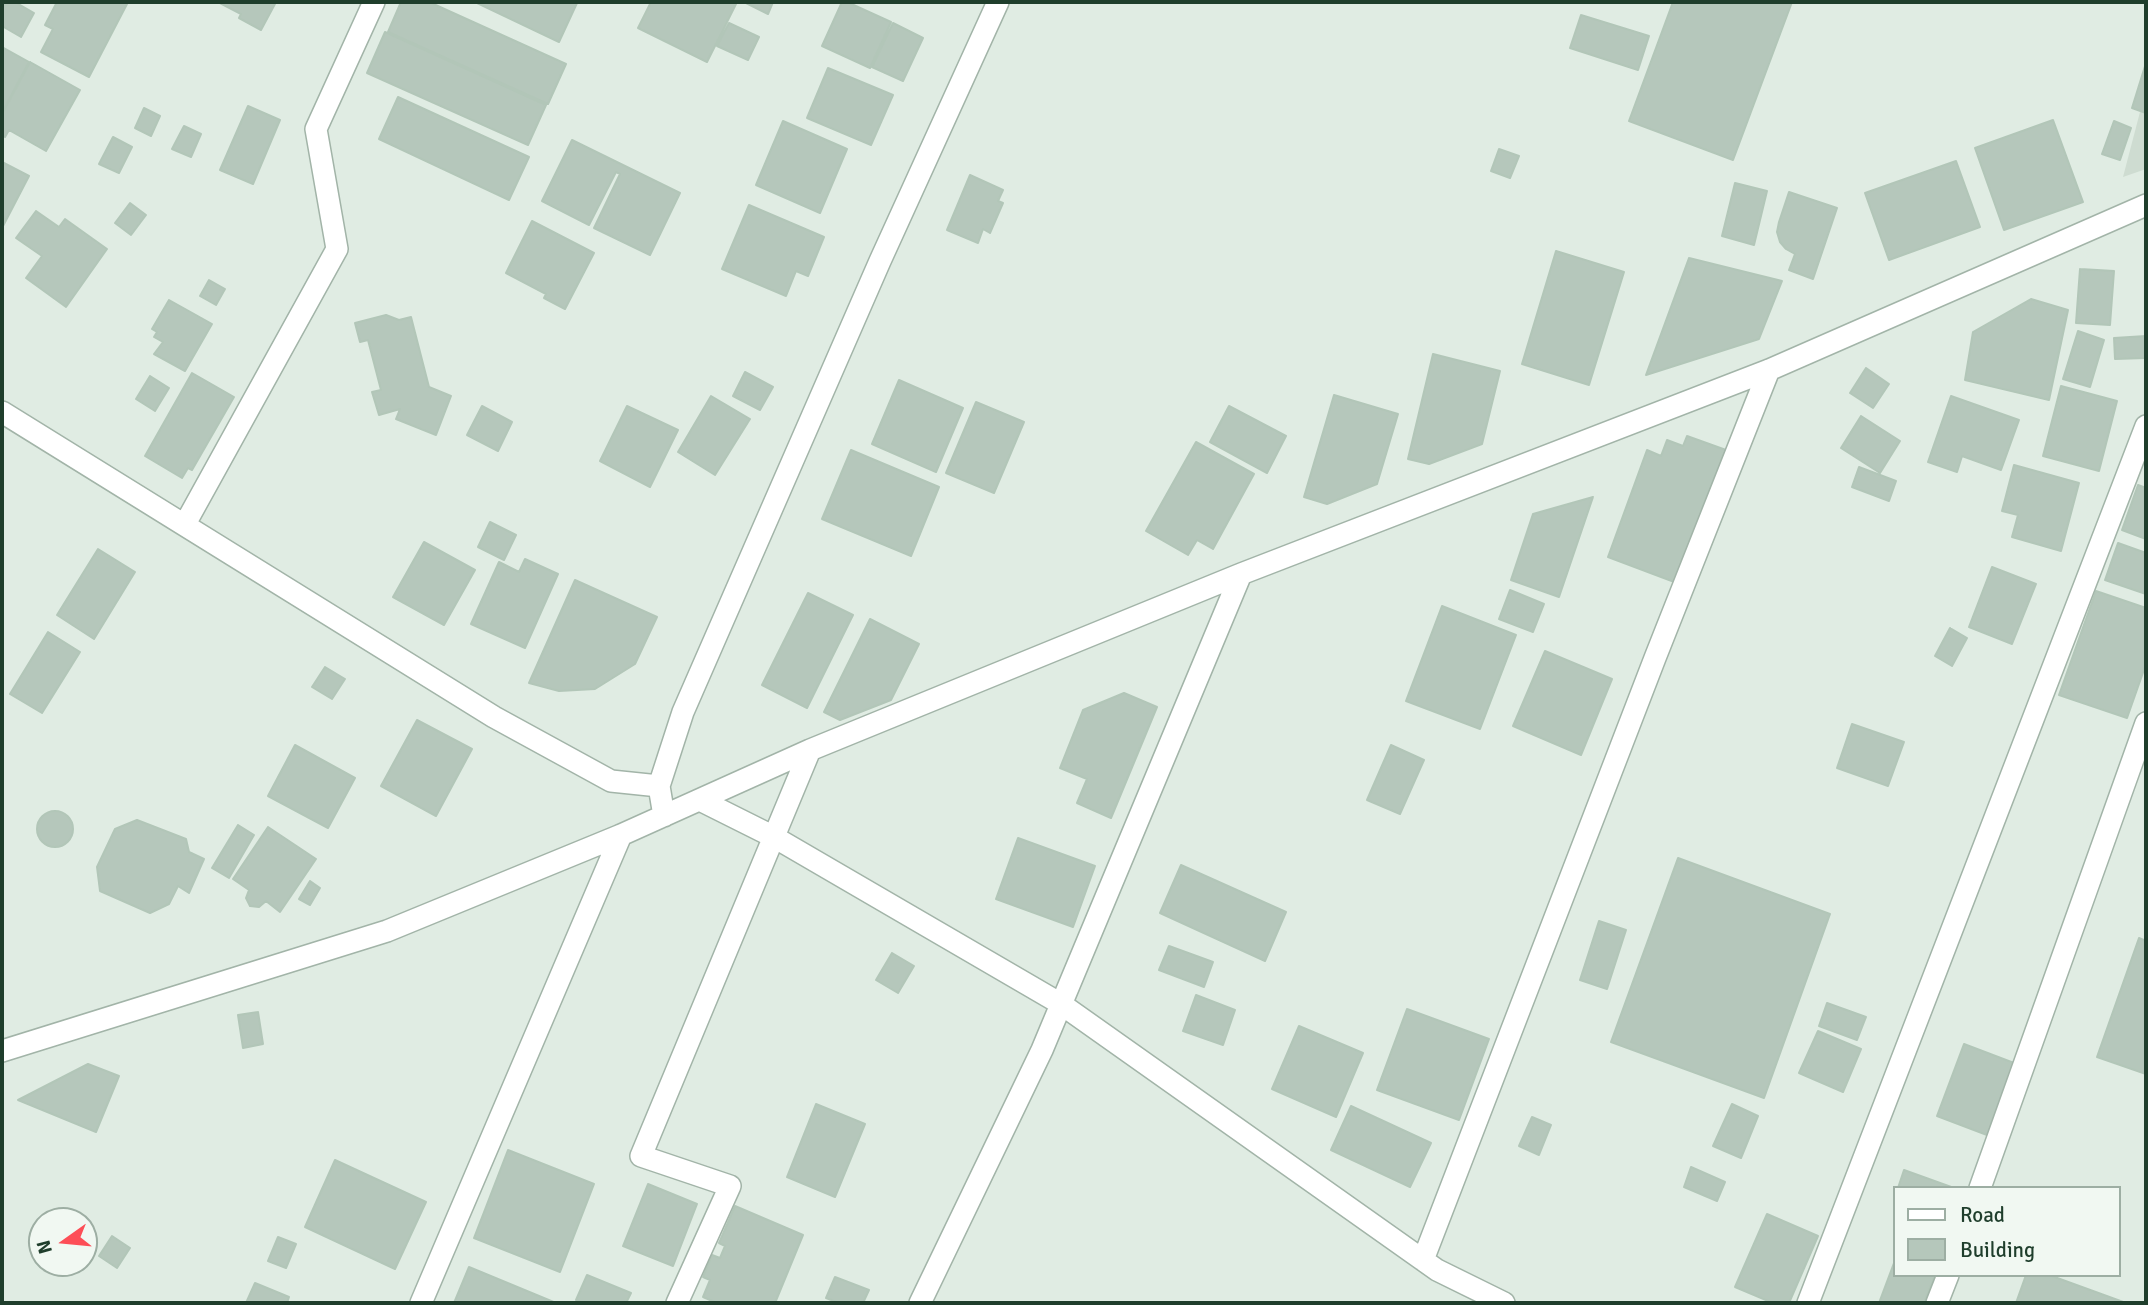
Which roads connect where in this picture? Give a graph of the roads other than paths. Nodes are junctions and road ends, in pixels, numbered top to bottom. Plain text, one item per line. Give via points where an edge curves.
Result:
1 (374, 2) edge
2 (998, 2) edge
3 (2146, 205) edge
4 (1769, 370) junction
5 (2, 412) edge
6 (2146, 426) edge
7 (185, 524) junction
8 (1241, 574) junction
9 (2146, 723) edge
10 (810, 750) junction
11 (659, 786) junction
12 (701, 800) junction
13 (664, 816) junction
14 (621, 835) junction
15 (774, 836) junction
16 (1061, 1004) junction
17 (2, 1051) edge
18 (1981, 1186) edge
19 (1423, 1260) junction
20 (1947, 1277) edge
21 (421, 1303) edge
22 (677, 1303) edge
23 (920, 1303) edge
24 (1504, 1303) edge
25 (1808, 1303) edge
26 (1937, 1303) edge

1 - 7 street via 316,129 337,249
2 - 11 street via 689,699
3 - 4 street
4 - 8 street
4 - 19 street
5 - 7 street
6 - 25 street
7 - 11 street via 494,717 611,780
8 - 10 street
8 - 16 street
9 - 18 street
10 - 12 street
10 - 15 street
11 - 13 street
12 - 13 street
12 - 15 street
13 - 14 street
14 - 17 street via 387,931
14 - 21 street
15 - 16 street
15 - 22 street via 641,1156 730,1186
16 - 19 street
16 - 23 street
19 - 24 street
20 - 26 street

